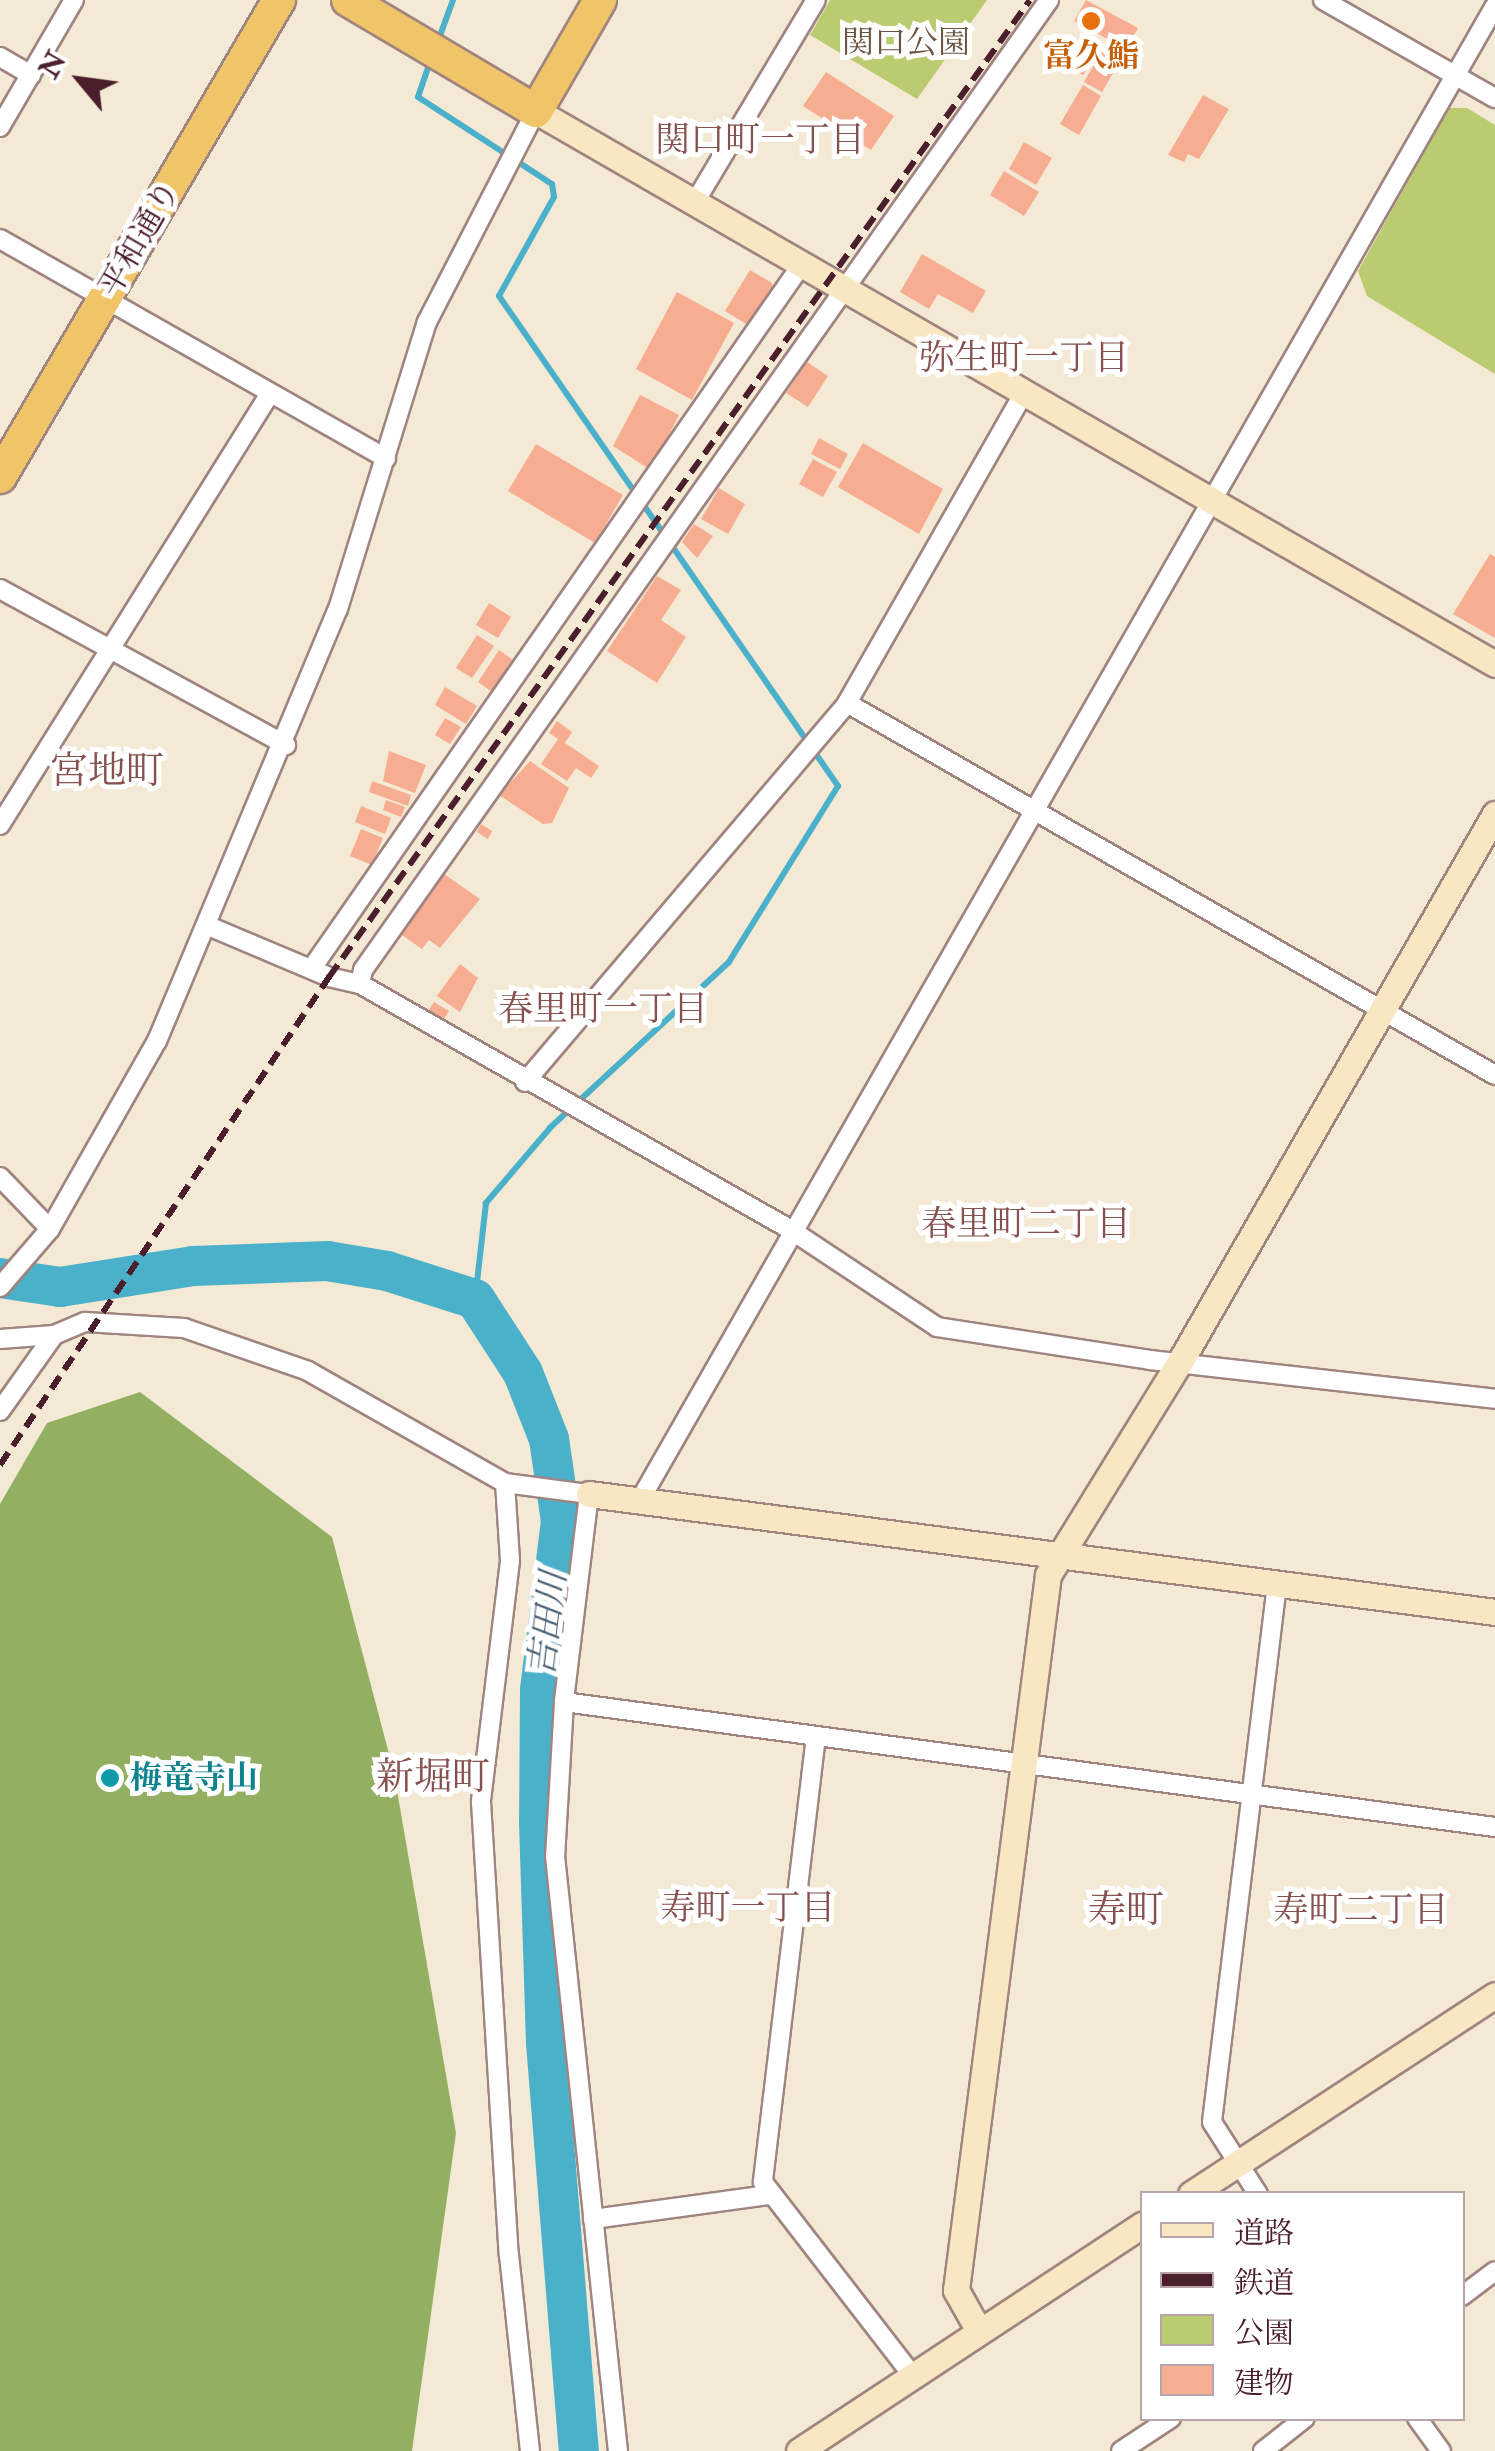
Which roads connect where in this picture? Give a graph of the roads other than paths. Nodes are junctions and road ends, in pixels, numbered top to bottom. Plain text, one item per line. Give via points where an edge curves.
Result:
1 (74, 0) edge
2 (279, 0) edge
3 (348, 0) edge
4 (600, 0) edge
5 (816, 0) edge
6 (1049, 0) edge
7 (1323, 0) edge
8 (1495, 6) edge
9 (0, 57) edge
10 (30, 75) junction
11 (1456, 76) junction
12 (1495, 98) edge
13 (536, 112) junction
14 (0, 127) edge
15 (695, 202) junction
16 (0, 239) edge
17 (802, 264) junction
18 (848, 288) junction
19 (105, 300) junction
20 (1025, 390) junction
21 (269, 395) junction
22 (386, 458) junction
23 (0, 477) edge
24 (1213, 496) junction
25 (0, 590) edge
26 (110, 652) junction
27 (1495, 664) edge
28 (847, 703) junction
29 (286, 745) junction
30 (1032, 810) junction
31 (1495, 814) edge
32 (0, 825) edge
33 (206, 925) junction
34 (312, 968) junction
35 (360, 984) junction
36 (1382, 1010) junction
37 (1495, 1076) edge
38 (525, 1082) junction
39 (0, 1178) edge
40 (50, 1229) junction
41 (791, 1230) junction
42 (5, 1280) edge
43 (54, 1335) junction
44 (0, 1339) edge
45 (1181, 1360) junction
46 (1495, 1399) edge
47 (0, 1411) edge
48 (512, 1483) junction
49 (579, 1492) junction
50 (640, 1500) junction
51 (1060, 1556) junction
52 (1277, 1584) junction
53 (1495, 1612) edge
54 (564, 1702) junction
55 (816, 1736) junction
56 (1024, 1764) junction
57 (1255, 1795) junction
58 (1495, 1827) edge
59 (1495, 1994) edge
60 (1237, 2164) junction
61 (1195, 2191) edge
62 (1256, 2191) edge
63 (768, 2195) junction
64 (593, 2218) junction
65 (1140, 2226) edge
66 (1495, 2271) edge
67 (1465, 2294) edge
68 (979, 2331) junction
69 (913, 2376) junction
70 (1166, 2421) edge
71 (1301, 2421) edge
72 (1420, 2421) edge
73 (530, 2451) edge
74 (618, 2451) edge
75 (799, 2451) edge
76 (1121, 2451) edge
77 (1263, 2451) edge
78 (1440, 2451) edge

1 - 10 street
2 - 19 highway, 平和通り
3 - 13 highway
4 - 13 highway
5 - 15 street
6 - 18 street
7 - 11 street
8 - 11 street
9 - 10 street
10 - 14 street
11 - 12 street
11 - 24 street
13 - 15 street
13 - 22 street via 448,273
15 - 17 street
16 - 19 street
17 - 18 street
17 - 34 street
18 - 20 street
18 - 35 street via 362,970
19 - 21 street
19 - 23 highway, 平和通り
20 - 24 street
20 - 28 street
21 - 22 street
21 - 26 street
22 - 29 street
24 - 27 street
24 - 30 street
25 - 26 street
26 - 29 street
26 - 32 street
28 - 30 street
28 - 38 street
29 - 33 street
30 - 36 street
30 - 41 street
31 - 36 street
33 - 34 street
33 - 40 street via 157,1041
34 - 35 street
35 - 38 street
36 - 37 street
36 - 45 street
38 - 41 street
39 - 40 street
40 - 42 street
41 - 45 street via 937,1327
41 - 50 street
43 - 44 street
43 - 47 street
43 - 48 street via 92,1322 184,1328 223,1339 308,1371
45 - 46 street
45 - 51 street
48 - 49 street
48 - 73 street via 510,1561 481,1802 509,2255
49 - 50 street
49 - 54 street
50 - 51 street
51 - 52 street
51 - 56 street via 1048,1575
52 - 53 street
52 - 57 street
54 - 55 street
54 - 64 street via 555,1856
55 - 56 street
55 - 63 street via 764,2154
56 - 57 street
56 - 68 street via 956,2290
57 - 58 street
57 - 60 street via 1212,2122
59 - 60 street
60 - 61 street
60 - 62 street
63 - 64 street
63 - 69 street
64 - 74 street
65 - 68 street
66 - 67 street
68 - 69 street
69 - 75 street
70 - 76 street
71 - 77 street
72 - 78 street

